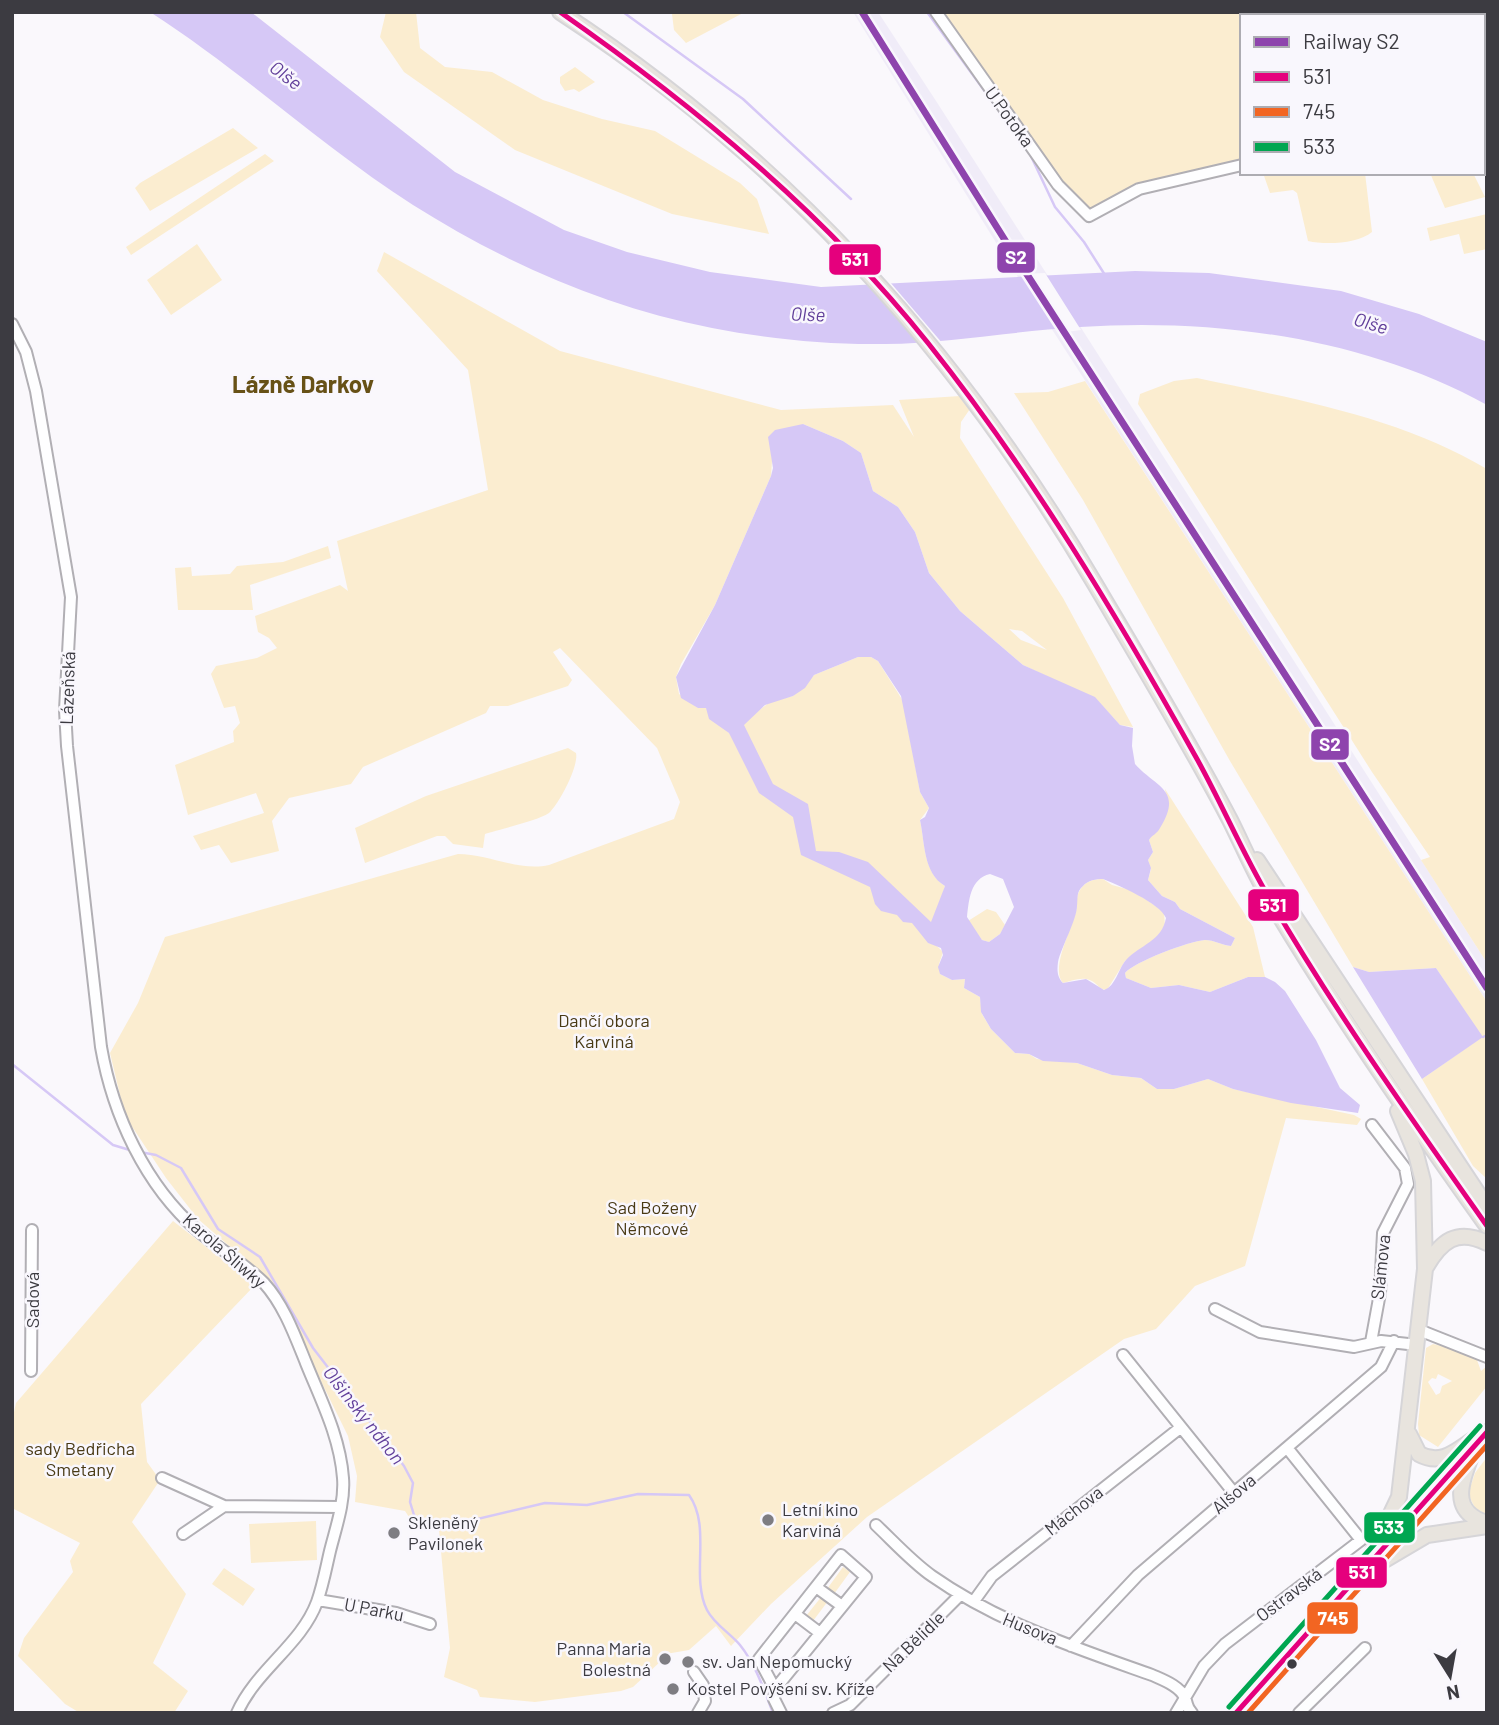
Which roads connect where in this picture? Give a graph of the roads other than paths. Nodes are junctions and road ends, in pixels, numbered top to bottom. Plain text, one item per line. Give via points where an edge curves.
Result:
1 (560, 12) edge
2 (936, 12) edge
3 (1240, 165) edge
4 (12, 324) edge
5 (1229, 818) junction
6 (1363, 1047) junction
7 (103, 1058) joint
8 (1372, 1125) dead end
9 (1442, 1136) junction
10 (1487, 1187) edge
11 (1487, 1207) edge
12 (1487, 1228) edge
13 (32, 1230) dead end
14 (1425, 1240) junction
15 (1487, 1243) edge
16 (1425, 1269) junction
17 (1215, 1309) dead end
18 (1419, 1330) junction
19 (1394, 1341) junction
20 (1371, 1342) junction
21 (1417, 1345) junction
22 (1123, 1355) dead end
23 (1487, 1357) edge
24 (32, 1371) dead end
25 (1180, 1428) junction
26 (1408, 1428) junction
27 (1487, 1431) edge
28 (1475, 1446) junction
29 (1288, 1449) junction
30 (162, 1478) dead end
31 (1234, 1493) junction
32 (224, 1506) junction
33 (341, 1507) junction
34 (876, 1525) dead end
35 (1487, 1525) edge
36 (183, 1534) dead end
37 (1365, 1568) junction
38 (1353, 1581) junction
39 (816, 1587) junction
40 (960, 1595) junction
41 (318, 1600) junction
42 (974, 1601) junction
43 (842, 1606) junction
44 (794, 1614) junction
45 (430, 1624) dead end
46 (820, 1633) junction
47 (1071, 1646) junction
48 (1365, 1648) dead end
49 (694, 1672) dead end
50 (774, 1694) junction
51 (1185, 1696) junction
52 (237, 1713) edge
53 (698, 1713) edge
54 (781, 1713) edge
55 (833, 1713) edge
56 (1176, 1713) edge
57 (1192, 1713) edge
58 (1236, 1713) edge
59 (1298, 1713) edge

1 - 5 main road via 708,119 770,172 908,316 983,411 1087,572
2 - 3 street, U Potoka via 1058,184 1089,216 1139,189
4 - 7 street, Lázeňská via 26,352 36,391 71,597 67,746
5 - 6 main road via 1268,898
5 - 9 main road
6 - 12 main road
6 - 14 main road via 1416,1154 1423,1181
7 - 33 street, Karola Śliwky via 111,1094 132,1142 175,1209 250,1270 278,1302 336,1440 343,1479
8 - 20 street, Slámova via 1405,1168 1408,1184 1382,1233 1380,1293
9 - 10 main road
9 - 11 main road
12 - 14 main road via 1452,1229
13 - 24 street, Sadová
14 - 16 main road
15 - 16 main road via 1465,1235 1450,1238 1439,1245
16 - 18 main road
17 - 20 street via 1260,1332 1354,1348
18 - 21 main road
18 - 23 street
19 - 20 street
19 - 21 street
19 - 29 street, Alšova via 1381,1367
21 - 26 main road
22 - 25 street
25 - 31 street
25 - 42 street, Máchova via 992,1576
26 - 27 main road via 1414,1449 1436,1459
26 - 37 main road via 1396,1506
27 - 28 main road, Ostravská
28 - 35 main road via 1459,1497 1469,1514
28 - 37 main road, Ostravská
29 - 31 street, Alšova
29 - 51 street, Ostravská via 1361,1540 1225,1644
30 - 32 street
31 - 47 street, Alšova via 1138,1575
32 - 33 street
32 - 36 street
33 - 41 street, Karola Śliwky
34 - 40 street, Husova via 929,1574
35 - 38 main road via 1427,1535
37 - 38 main road, Ostravská
38 - 58 main road, Ostravská
39 - 43 street
39 - 43 street via 841,1555 866,1577
39 - 44 street
40 - 42 street, Husova
40 - 55 street, Na Bělidle via 850,1704
41 - 45 street, U Parku via 396,1613
41 - 52 street, Karola Śliwky
42 - 47 street, Husova via 995,1615
43 - 46 street
44 - 46 street
44 - 50 street via 759,1659
46 - 50 street
47 - 51 street, Husova via 1153,1675
48 - 59 street
49 - 53 street via 703,1685 705,1701
50 - 54 street
51 - 56 street, Ostravská
51 - 57 street

